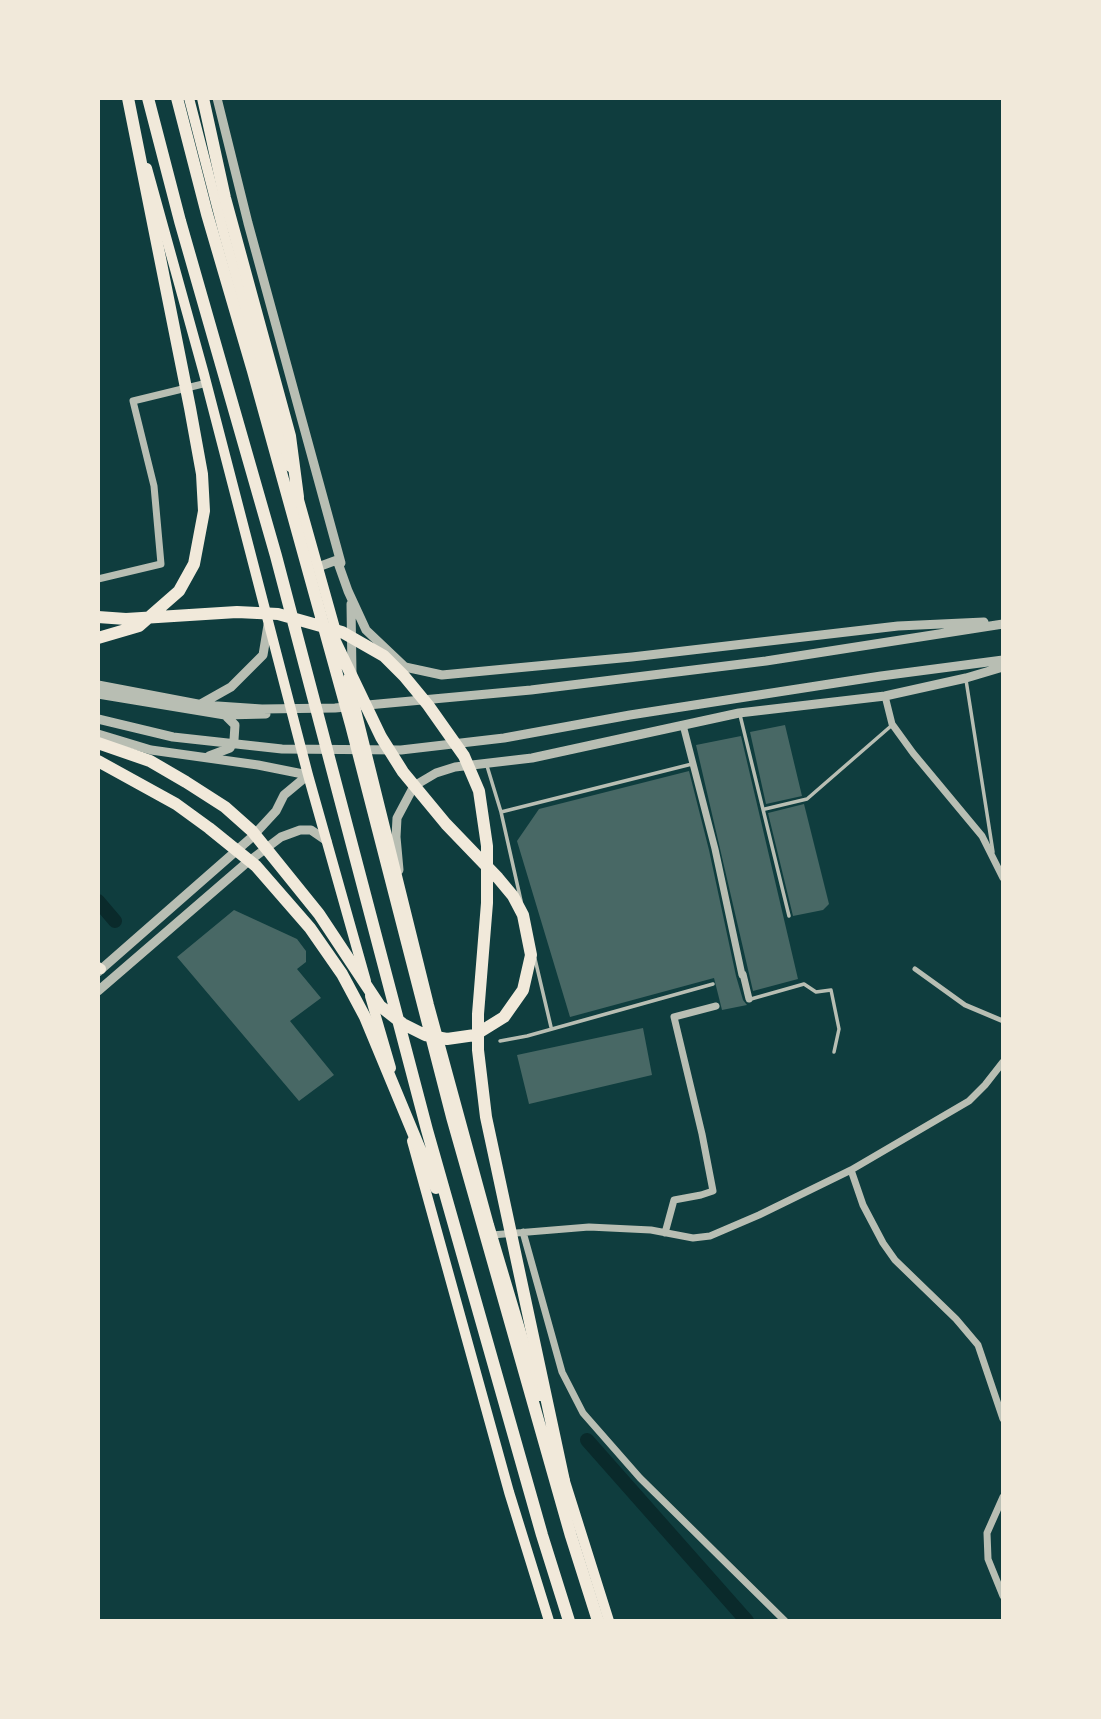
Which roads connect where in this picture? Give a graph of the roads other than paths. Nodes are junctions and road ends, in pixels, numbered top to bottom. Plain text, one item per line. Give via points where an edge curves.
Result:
1 (128, 98) edge
2 (148, 98) edge
3 (177, 98) edge
4 (189, 98) edge
5 (202, 98) edge
6 (217, 98) edge
7 (207, 383) junction
8 (280, 467) junction
9 (298, 497) junction
10 (318, 567) junction
11 (98, 579) edge
12 (351, 598) junction
13 (98, 617) edge
14 (268, 623) junction
15 (1003, 623) edge
16 (98, 638) edge
17 (1003, 660) edge
18 (1003, 667) edge
19 (966, 678) junction
20 (98, 685) edge
21 (352, 693) junction
22 (98, 694) edge
23 (885, 696) junction
24 (190, 710) junction
25 (739, 713) junction
26 (292, 714) junction
27 (225, 715) junction
28 (98, 719) edge
29 (892, 724) junction
30 (682, 725) junction
31 (98, 734) edge
32 (98, 743) edge
33 (204, 757) junction
34 (98, 761) edge
35 (486, 764) junction
36 (692, 764) junction
37 (307, 775) junction
38 (765, 809) junction
39 (501, 812) junction
40 (327, 841) junction
41 (994, 861) junction
42 (1003, 878) edge
43 (403, 899) junction
44 (789, 916) dead end
45 (99, 968) edge
46 (915, 969) dead end
47 (110, 981) junction
48 (713, 984) dead end
49 (98, 991) edge
50 (748, 999) joint
51 (716, 1006) dead end
52 (1003, 1021) edge
53 (551, 1027) junction
54 (500, 1041) dead end
55 (834, 1052) dead end
56 (1002, 1065) edge
57 (851, 1170) junction
58 (523, 1232) junction
59 (665, 1233) junction
60 (492, 1235) junction
61 (466, 1265) junction
62 (1003, 1419) edge
63 (1003, 1497) edge
64 (582, 1571) junction
65 (1003, 1596) edge
66 (549, 1621) edge
67 (569, 1621) edge
68 (598, 1621) edge
69 (609, 1621) edge
70 (785, 1621) edge

1 - 7 main road
1 - 16 highway via 200,461 204,511 194,564 179,591 139,626
2 - 61 highway
3 - 8 highway
4 - 9 main road
5 - 9 highway via 290,436
6 - 12 street
7 - 11 street via 133,401 154,486 160,564
7 - 14 main road
8 - 32 highway via 335,642 381,737 403,772 498,878 523,915 531,955 523,990 514,1004 491,1027 460,1038 425,1035 403,1024 380,1006 319,914 252,831 225,807 150,761
8 - 64 highway via 456,1130
9 - 10 main road
10 - 12 street via 337,560
10 - 21 main road
12 - 15 street via 366,630 405,667 442,675 898,626
12 - 21 street
13 - 64 highway via 278,614 342,632 384,656 404,676 464,755 479,791 487,846 478,1014 486,1117
14 - 24 street via 262,655 245,674
14 - 26 main road
15 - 20 street via 531,690 335,708 203,705
17 - 28 street via 401,750 282,749 173,737
18 - 19 street
19 - 23 street
19 - 41 lane
21 - 43 main road
22 - 24 street
23 - 25 street
23 - 29 street
24 - 27 street
25 - 30 street
25 - 38 lane
26 - 27 street
26 - 37 main road
27 - 33 street via 234,724 230,748
29 - 38 lane via 807,799
29 - 41 street via 982,836
30 - 35 street
30 - 36 street
31 - 33 street via 151,750
33 - 37 street
34 - 61 highway via 209,828 256,866 310,928 365,1017
35 - 39 lane
35 - 43 street via 436,773 414,786 403,803 396,837
36 - 39 lane
36 - 50 street
37 - 40 main road
37 - 45 street via 284,795 252,837
38 - 44 lane
39 - 53 lane
40 - 47 street via 311,830 281,836
40 - 66 main road via 477,1382
41 - 42 street
43 - 60 main road
45 - 47 street
46 - 52 street via 965,1005
47 - 49 street
48 - 53 lane
50 - 55 lane via 804,984 817,992 831,990 839,1029
51 - 59 street via 674,1017 713,1191 674,1200
53 - 54 lane
56 - 57 street via 969,1101
57 - 59 street via 710,1236
57 - 62 street via 863,1205 889,1252 978,1345
58 - 59 street via 589,1227
58 - 60 street
58 - 70 street via 562,1372 583,1413 640,1478
60 - 69 main road
61 - 67 highway
63 - 65 street via 987,1533 988,1559
64 - 68 highway

